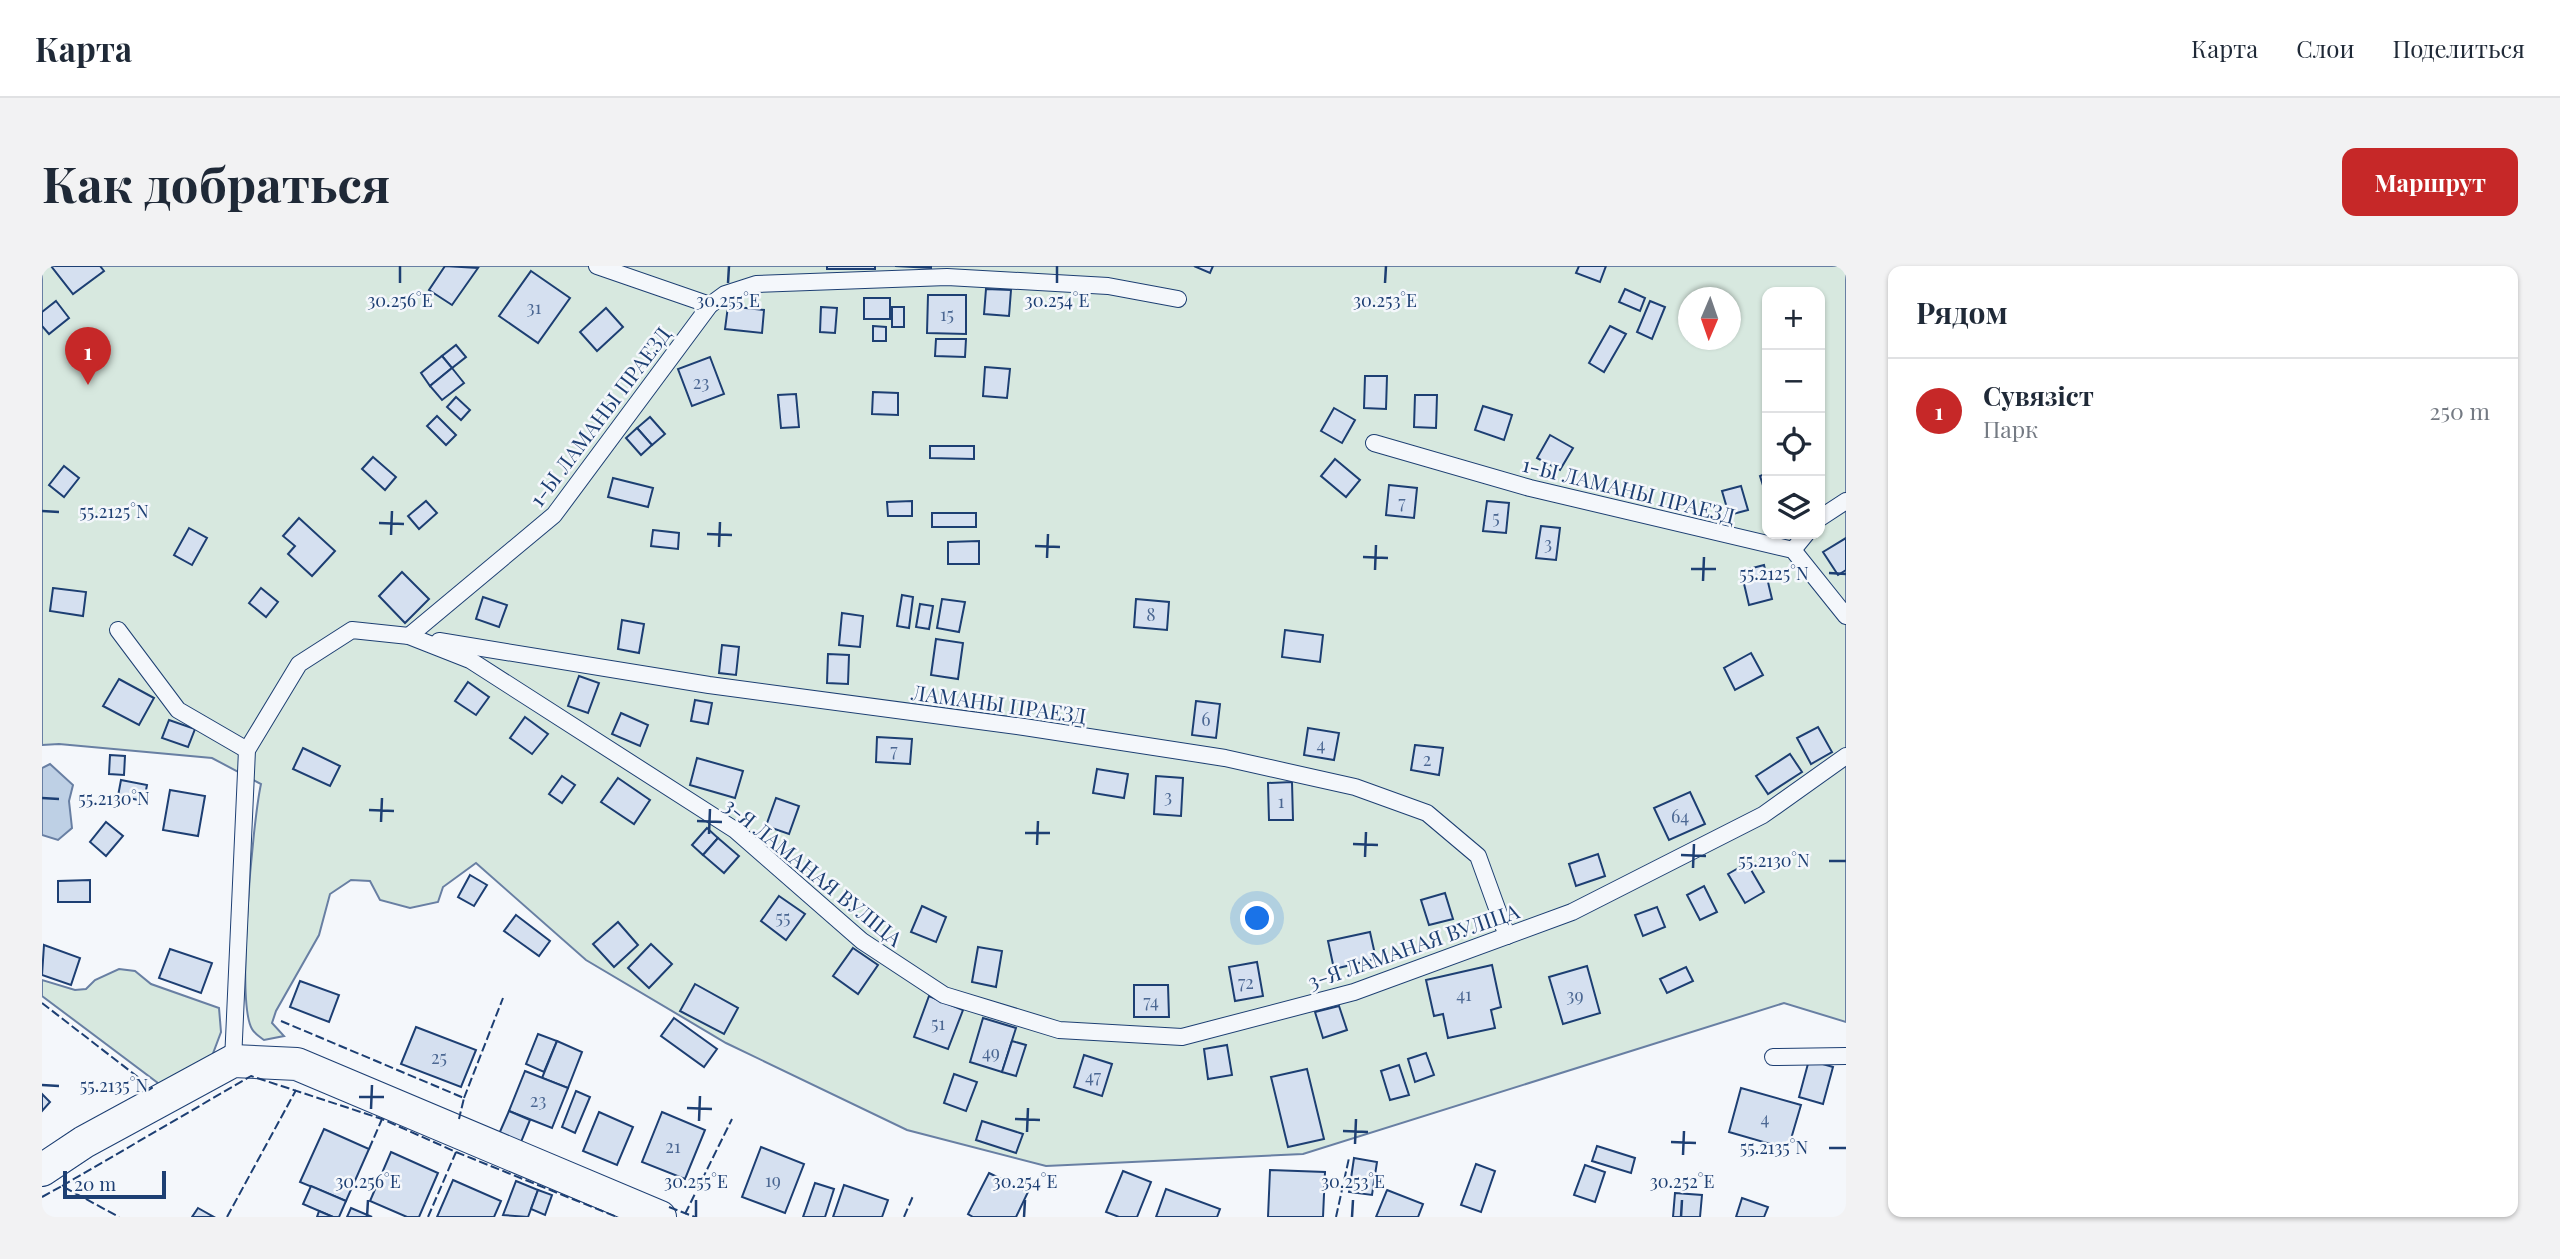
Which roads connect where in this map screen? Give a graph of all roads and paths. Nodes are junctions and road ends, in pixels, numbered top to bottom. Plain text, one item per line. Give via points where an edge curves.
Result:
1 (597, 266) edge
2 (1178, 299) dead end
3 (710, 305) junction
4 (1374, 443) dead end
5 (1846, 501) edge
6 (1825, 515) edge
7 (1802, 539) edge
8 (1793, 550) junction
9 (1846, 617) edge
10 (118, 630) dead end
11 (409, 636) junction
12 (247, 750) junction
13 (1846, 756) edge
14 (1507, 936) junction
15 (1846, 1056) edge
16 (1773, 1057) dead end
17 (233, 1061) junction
18 (42, 1170) edge
19 (660, 1217) edge

1 - 3 lane
2 - 3 lane, 1-Ы ЛАМАНЫ ПРАЕЗД via 1108,286 947,277 756,284 725,294
3 - 11 lane, 1-Ы ЛАМАНЫ ПРАЕЗД via 554,514
4 - 8 lane, 1-Ы ЛАМАНЫ ПРАЕЗД via 1530,488
5 - 6 lane
7 - 8 lane
8 - 9 lane
10 - 12 lane via 178,710
11 - 12 lane, 3-Я ЛАМАНАЯ ВУЛІЦА via 352,630 299,664
11 - 14 lane, ЛАМАНЫ ПРАЕЗД via 709,685 1225,758 1355,787 1427,813 1478,856
11 - 14 lane, 3-Я ЛАМАНАЯ ВУЛІЦА via 470,660 735,830 862,941 944,995 1059,1030 1182,1037 1354,992
12 - 17 lane
13 - 14 lane, 3-Я ЛАМАНАЯ ВУЛІЦА via 1763,815 1572,912
15 - 16 lane
17 - 18 street via 84,1142
17 - 19 street via 297,1064

